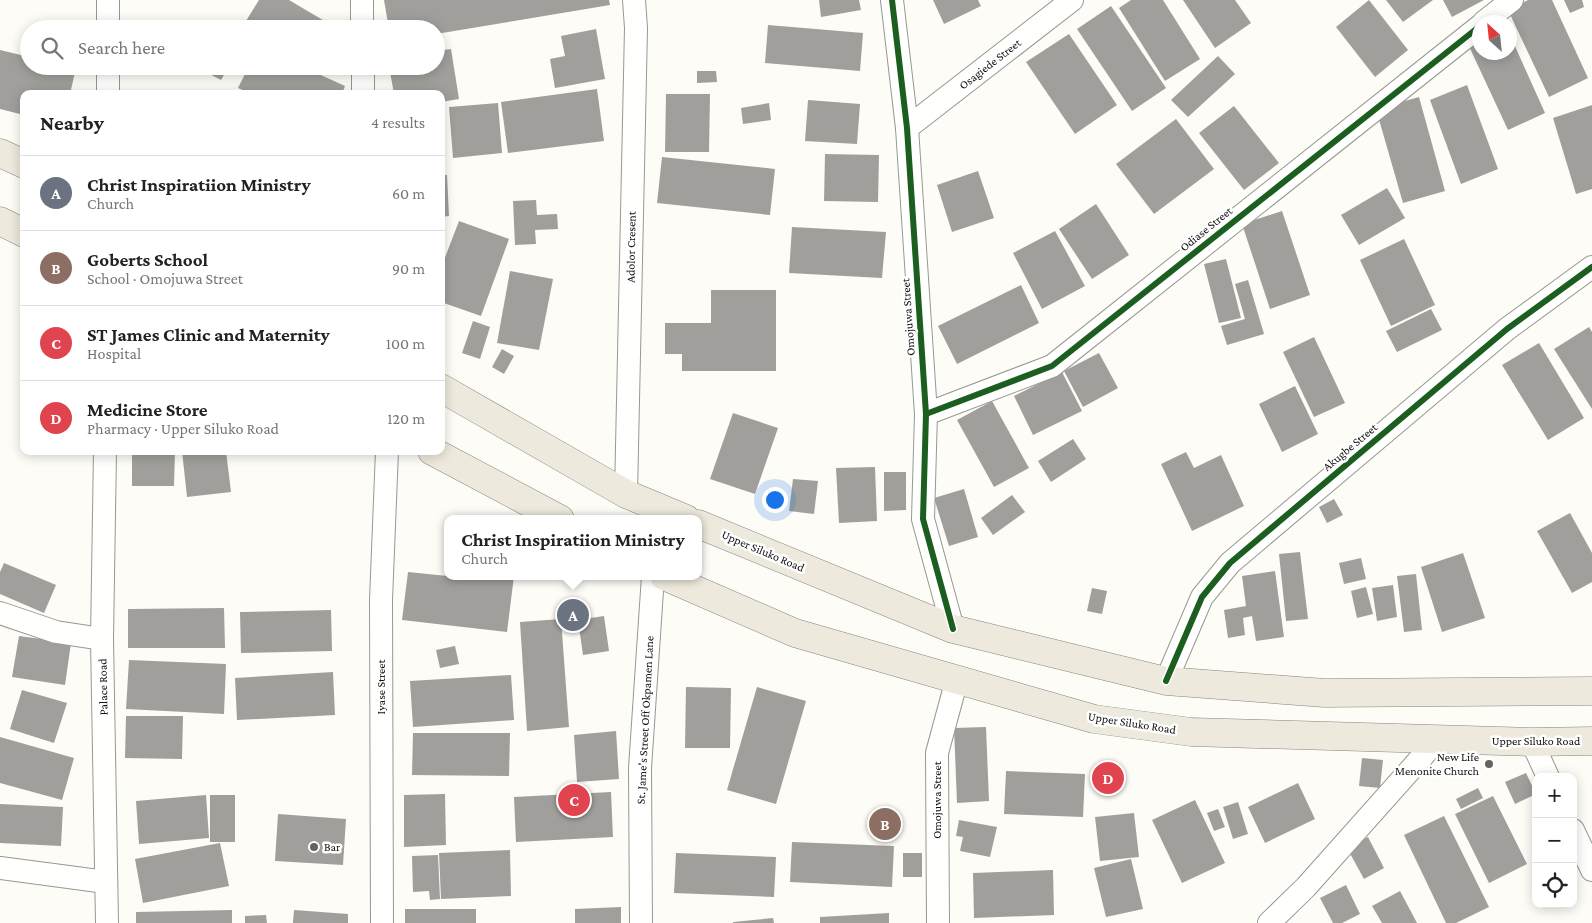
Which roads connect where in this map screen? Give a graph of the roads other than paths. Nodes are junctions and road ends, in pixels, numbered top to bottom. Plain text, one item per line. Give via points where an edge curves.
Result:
1 (108, 0) edge
2 (362, 0) edge
3 (634, 0) edge
4 (892, 0) edge
5 (1072, 0) edge
6 (1512, 0) edge
7 (1493, 15) edge
8 (108, 20) edge
9 (362, 20) edge
10 (1472, 32) edge
11 (108, 75) edge
12 (363, 75) edge
13 (108, 90) edge
14 (363, 90) edge
15 (907, 128) junction
16 (0, 153) edge
17 (20, 162) edge
18 (0, 221) edge
19 (20, 231) edge
20 (1592, 267) edge
21 (445, 390) edge
22 (926, 414) junction
23 (105, 455) edge
24 (387, 455) edge
25 (440, 455) edge
26 (626, 494) junction
27 (552, 515) edge
28 (676, 515) edge
29 (702, 526) edge
30 (653, 580) edge
31 (673, 580) edge
32 (0, 613) edge
33 (953, 629) junction
34 (102, 639) junction
35 (957, 679) junction
36 (1166, 680) junction
37 (1592, 691) edge
38 (1437, 740) junction
39 (1592, 741) edge
40 (1532, 742) junction
41 (1546, 773) edge
42 (1577, 838) edge
43 (0, 868) edge
44 (1592, 870) edge
45 (106, 882) junction
46 (107, 923) edge
47 (382, 923) edge
48 (641, 923) edge
49 (938, 923) edge
50 (1270, 923) edge

1 - 8 street
2 - 9 street
3 - 26 street, Adolor Cresent via 636,38
4 - 15 street, Omojuwa Street
5 - 15 street, Osagiede Street
6 - 7 street
10 - 22 street, Odiase Street via 1052,366
11 - 13 street
12 - 14 street
15 - 22 street, Omojuwa Street
16 - 17 main road
18 - 19 main road
20 - 36 street, Akugbe Street via 1507,329 1230,563 1202,597
21 - 26 main road
22 - 33 street, Omojuwa Street via 923,519
23 - 34 street, Palace Road
24 - 47 street, Iyase Street via 381,600
25 - 27 main road
26 - 28 main road
29 - 33 main road, Upper Siluko Road
30 - 48 street, St. Jame's Street Off Okpamen Lane via 640,768
31 - 35 main road, Upper Siluko Road via 795,633
32 - 34 street via 56,632
33 - 36 main road, Upper Siluko Road
34 - 45 street, Palace Road
35 - 38 main road, Upper Siluko Road via 1094,719 1191,732
35 - 49 street, Omojuwa Street via 937,753
36 - 37 main road, Upper Siluko Road via 1325,693
38 - 40 main road, Upper Siluko Road
38 - 50 street
39 - 40 main road, Upper Siluko Road
40 - 41 street
42 - 44 street
43 - 45 street
45 - 46 street, Palace Road

